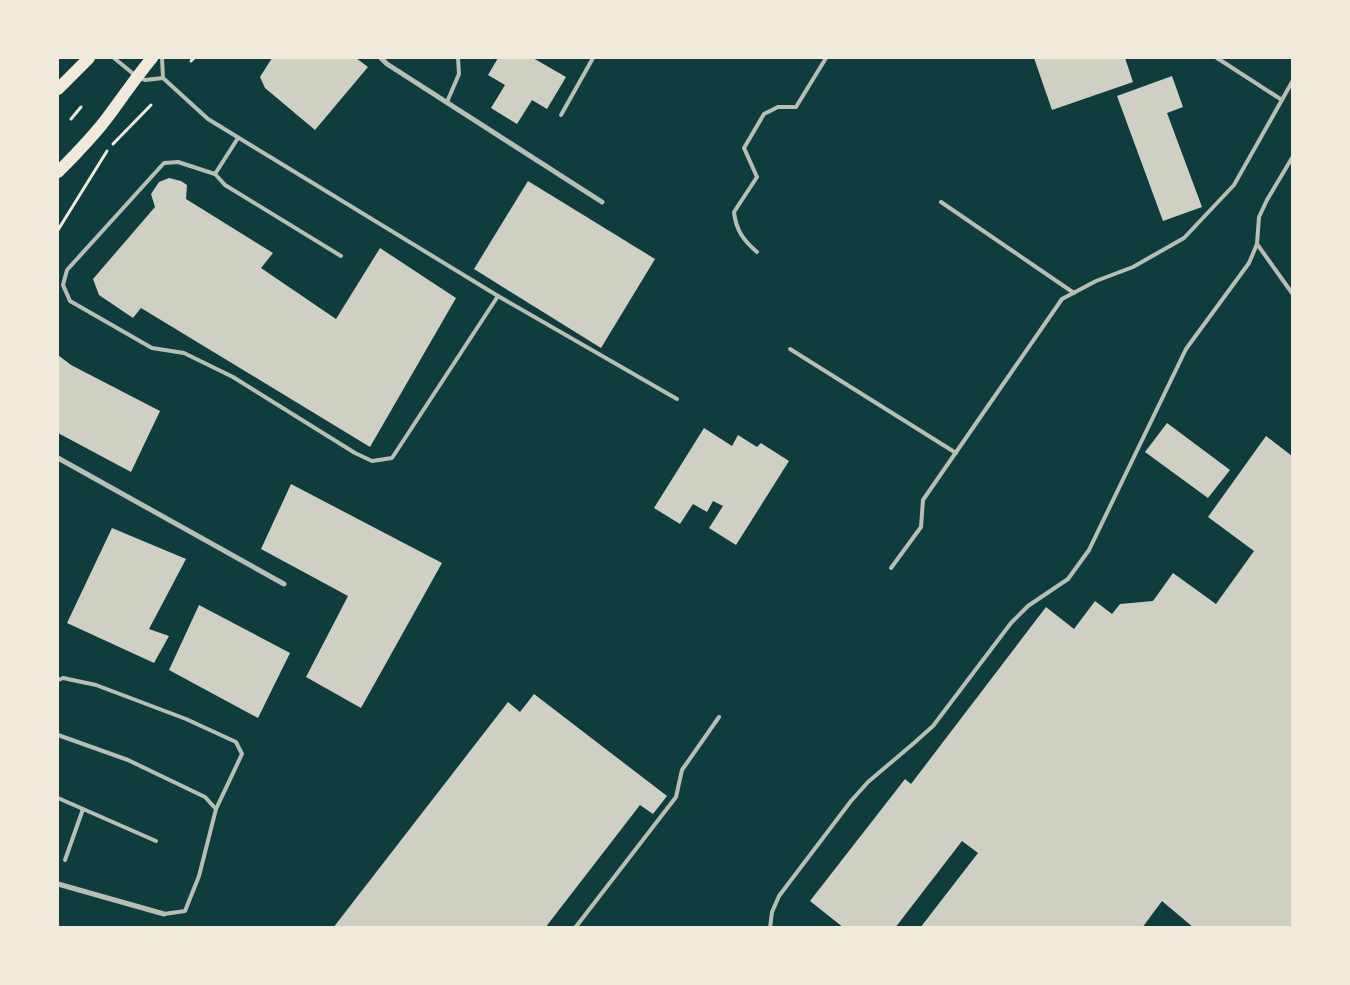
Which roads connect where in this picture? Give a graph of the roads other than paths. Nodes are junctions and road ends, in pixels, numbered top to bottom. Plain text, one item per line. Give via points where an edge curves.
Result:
1 (89, 58) edge
2 (114, 58) edge
3 (152, 58) edge
4 (162, 58) edge
5 (381, 58) edge
6 (458, 58) edge
7 (594, 58) edge
8 (826, 58) edge
9 (1217, 58) edge
10 (136, 76) junction
11 (163, 78) junction
12 (1292, 82) edge
13 (58, 89) edge
14 (1282, 100) junction
15 (447, 102) junction
16 (561, 115) dead end
17 (238, 138) junction
18 (1292, 158) edge
19 (58, 172) edge
20 (215, 174) junction
21 (602, 202) dead end
22 (941, 202) dead end
23 (1257, 244) junction
24 (757, 252) dead end
25 (341, 256) dead end
26 (1074, 293) junction
27 (1292, 293) edge
28 (498, 296) junction
29 (790, 349) dead end
30 (677, 399) dead end
31 (956, 453) junction
32 (58, 458) edge
33 (891, 568) dead end
34 (284, 584) dead end
35 (58, 680) edge
36 (719, 717) dead end
37 (58, 735) edge
38 (58, 798) edge
39 (83, 809) junction
40 (216, 809) junction
41 (156, 841) dead end
42 (66, 860) dead end
43 (58, 884) edge
44 (164, 914) joint
45 (575, 928) edge
46 (770, 928) edge

1 - 13 main road
2 - 10 lane
3 - 10 main road
4 - 11 lane
5 - 15 street
6 - 15 lane via 459,74
7 - 16 lane
8 - 24 lane via 796,107 778,107 764,114 744,148 757,177 734,212 744,242
9 - 14 lane
10 - 11 lane via 145,80
10 - 19 main road via 110,115
11 - 17 lane via 208,119
12 - 14 lane
14 - 26 lane via 1234,185 1184,238 1133,267
15 - 21 street
17 - 20 lane
17 - 28 lane
18 - 23 lane via 1259,217
20 - 25 lane via 225,185
20 - 28 lane via 178,162 164,163 67,270 63,285 70,301 152,348 184,353 233,377 372,461 392,458
22 - 26 lane
23 - 27 lane
23 - 46 lane via 1249,263 1186,349 1089,550 1078,566 1068,579 1028,606 1011,623 933,726 868,782 851,801 779,896
26 - 31 lane via 1062,299
28 - 30 lane
29 - 31 lane
31 - 33 lane via 923,500 921,527
32 - 34 street
35 - 40 lane via 63,678 96,685 236,742 242,754
36 - 45 lane via 682,770 676,797
37 - 40 lane via 128,760 205,797
38 - 39 lane
39 - 41 lane
39 - 42 lane
40 - 44 lane via 199,876 185,911
43 - 44 street

